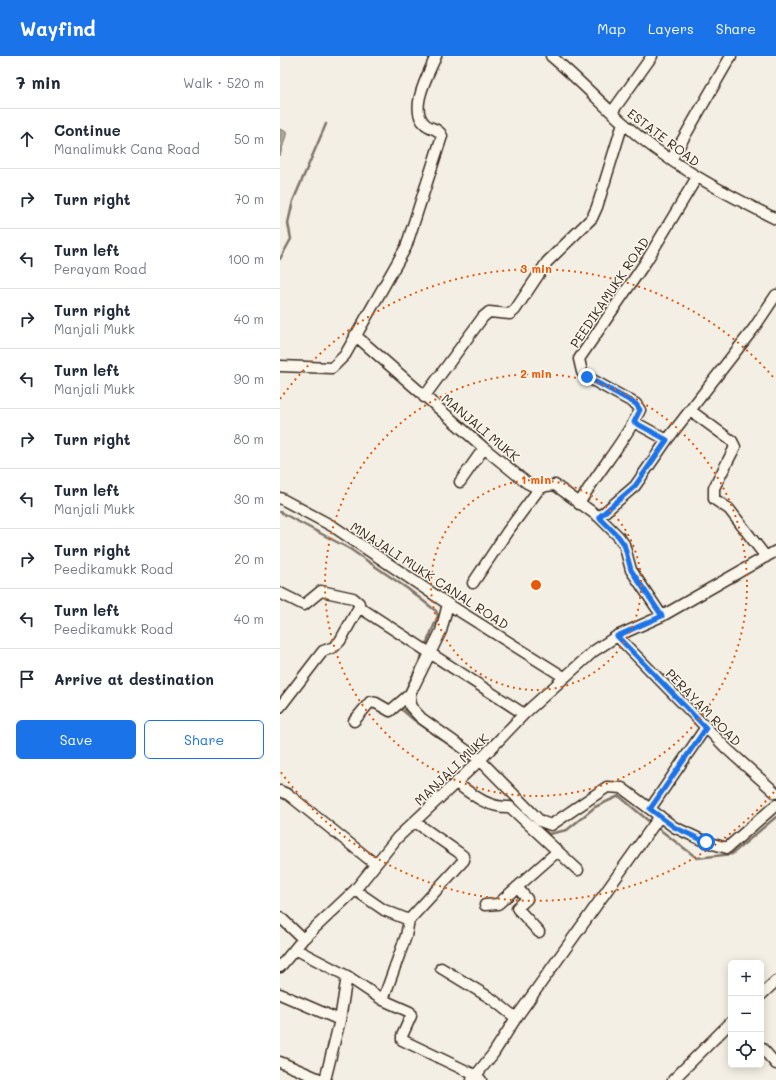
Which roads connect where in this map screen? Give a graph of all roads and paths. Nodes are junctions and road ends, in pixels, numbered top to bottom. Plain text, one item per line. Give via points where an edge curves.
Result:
1 (436, 56) edge
2 (652, 56) edge
3 (731, 56) edge
4 (555, 57) edge
5 (612, 112) junction
6 (623, 123) junction
7 (671, 160) junction
8 (697, 177) junction
9 (776, 218) edge
10 (776, 295) edge
11 (355, 335) junction
12 (280, 366) edge
13 (424, 396) junction
14 (691, 411) junction
15 (634, 422) junction
16 (667, 440) junction
17 (484, 448) junction
18 (460, 482) dead end
19 (539, 490) junction
20 (280, 498) edge
21 (579, 504) junction
22 (599, 517) junction
23 (776, 551) edge
24 (766, 557) junction
25 (473, 584) dead end
26 (280, 593) edge
27 (448, 604) junction
28 (359, 607) junction
29 (662, 616) junction
30 (617, 636) junction
31 (430, 653) junction
32 (564, 677) junction
33 (410, 694) junction
34 (280, 707) edge
35 (524, 714) junction
36 (354, 721) dead end
37 (706, 728) junction
38 (480, 760) junction
39 (456, 783) junction
40 (280, 791) edge
41 (776, 793) edge
42 (776, 805) edge
43 (650, 809) junction
44 (660, 816) junction
45 (415, 822) junction
46 (558, 851) junction
47 (375, 864) junction
48 (578, 870) dead end
49 (517, 887) junction
50 (355, 890) junction
51 (484, 905) dead end
52 (280, 917) edge
53 (409, 920) junction
54 (539, 932) dead end
55 (303, 940) junction
56 (295, 949) junction
57 (280, 967) edge
58 (441, 968) dead end
59 (347, 976) junction
60 (776, 981) edge
61 (764, 992) edge
62 (280, 994) edge
63 (383, 1000) junction
64 (516, 1018) junction
65 (340, 1020) junction
66 (728, 1025) edge
67 (764, 1050) edge
68 (280, 1062) edge
69 (776, 1064) edge
70 (476, 1078) edge
71 (324, 1080) edge
72 (673, 1080) edge

1 - 11 street via 418,103 424,124 438,130 442,136 406,247
2 - 5 street
3 - 7 street
4 - 5 street, ESTATE ROAD
5 - 6 street, ESTATE ROAD
6 - 7 street, ESTATE ROAD
6 - 13 street via 598,207 592,218 547,262 515,310 510,314 489,312 483,317
7 - 8 street, ESTATE ROAD
8 - 9 street, ESTATE ROAD
8 - 15 street, PEEDIKAMUKK ROAD via 646,260 579,359 582,372 587,377 636,404 640,410
10 - 14 street
11 - 12 street via 345,355 332,368
11 - 13 street, MANJALI MUKK
13 - 17 street, MANJALI MUKK
14 - 16 street
14 - 24 street via 732,441 734,447 714,488 714,499 729,509
15 - 16 street
15 - 21 street
16 - 22 street via 635,486
17 - 18 street
17 - 19 street, MANJALI MUKK
19 - 21 street via 555,485
19 - 25 street via 507,532
20 - 27 street, MNAJALI MUKK CANAL ROAD via 334,527
21 - 22 street
22 - 29 street via 624,544 631,570
23 - 24 street, MANJALI MUKK
24 - 29 street, MANJALI MUKK
26 - 28 street via 304,605 321,591 353,598 359,603
27 - 31 street via 441,630
27 - 32 street, MNAJALI MUKK CANAL ROAD
28 - 31 street
28 - 34 street via 340,641 334,647 323,651
29 - 30 street, MANJALI MUKK
30 - 32 street, MANJALI MUKK via 594,651
30 - 37 street, PERAYAM ROAD
31 - 33 street
31 - 35 street
32 - 35 street, MANJALI MUKK
33 - 36 street via 390,711 370,702
33 - 38 street via 409,703 413,710
35 - 38 street, MANJALI MUKK
37 - 41 street, PERAYAM ROAD
37 - 43 street
38 - 39 street, MANJALI MUKK
38 - 43 street via 540,821 551,825 607,787 622,788
39 - 45 street, MANJALI MUKK
39 - 46 street via 486,803 500,808 510,808
40 - 47 street via 289,795
42 - 44 street via 727,848 674,827
43 - 44 street
44 - 64 street
45 - 47 street, MANJALI MUKK
45 - 53 street via 458,852 464,860
46 - 48 street
46 - 49 street
47 - 50 street, MANJALI MUKK
49 - 51 street via 498,904
49 - 54 street via 527,899 517,908
50 - 53 street via 384,910
50 - 55 street, MANJALI MUKK
52 - 55 street
53 - 63 street via 406,936
55 - 56 street, MANJALI MUKK
56 - 57 street, MANJALI MUKK
56 - 59 street
58 - 64 street via 492,999
59 - 63 street
59 - 65 street
60 - 61 street
62 - 65 street
63 - 70 street via 410,1012 411,1016 402,1036 405,1043
64 - 70 street
65 - 71 street
66 - 72 street
67 - 69 street
68 - 71 street

